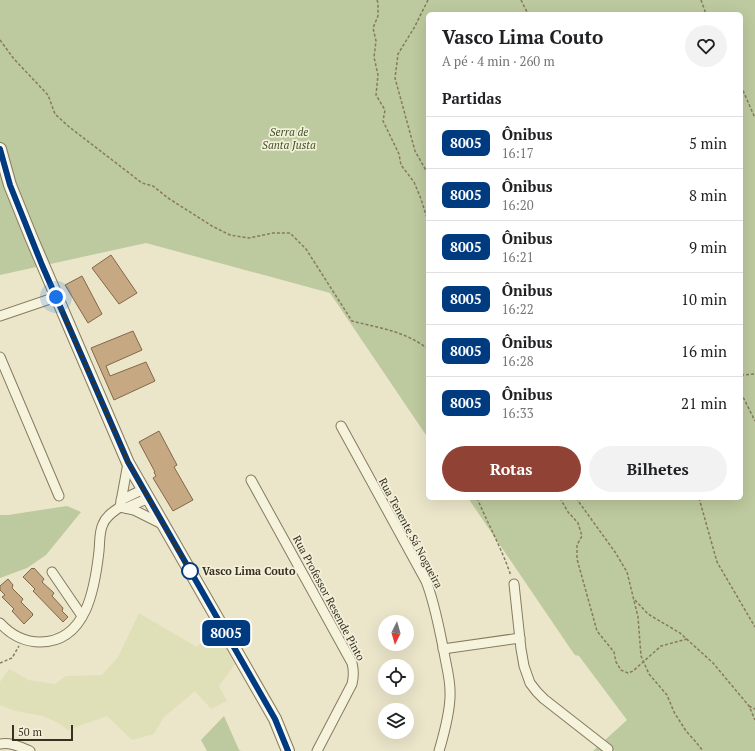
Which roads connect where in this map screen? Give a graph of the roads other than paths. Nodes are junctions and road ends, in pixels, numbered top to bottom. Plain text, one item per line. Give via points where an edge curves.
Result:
1 (0, 149) edge
2 (56, 297) junction
3 (0, 316) edge
4 (0, 357) edge
5 (340, 426) dead end
6 (128, 462) junction
7 (250, 480) dead end
8 (146, 494) junction
9 (59, 496) dead end
10 (123, 505) junction
11 (164, 525) junction
12 (52, 572) dead end
13 (514, 584) road end
14 (82, 616) junction
15 (0, 623) edge
16 (520, 638) junction
17 (443, 649) junction
18 (0, 744) edge
19 (608, 749) dead end
20 (30, 751) edge
21 (288, 751) edge
22 (317, 751) edge
23 (439, 751) edge

1 - 2 street via 10,185
2 - 3 street
2 - 6 street
4 - 9 street
5 - 17 street, Rua Tenente Sá Nogueira via 426,581 436,609
6 - 8 street
6 - 10 street
7 - 22 street, Rua Professor Resende Pinto via 354,671 352,684
8 - 10 street
8 - 11 street
10 - 11 street
10 - 14 street via 103,522 94,582 88,607
11 - 21 street via 275,719
12 - 14 street
13 - 16 street
14 - 15 street via 66,635 49,642 34,642 17,637
16 - 17 street
16 - 19 street via 524,666 530,683 537,692
17 - 23 street, Rua Tenente Sá Nogueira via 450,692
18 - 20 street via 14,745

